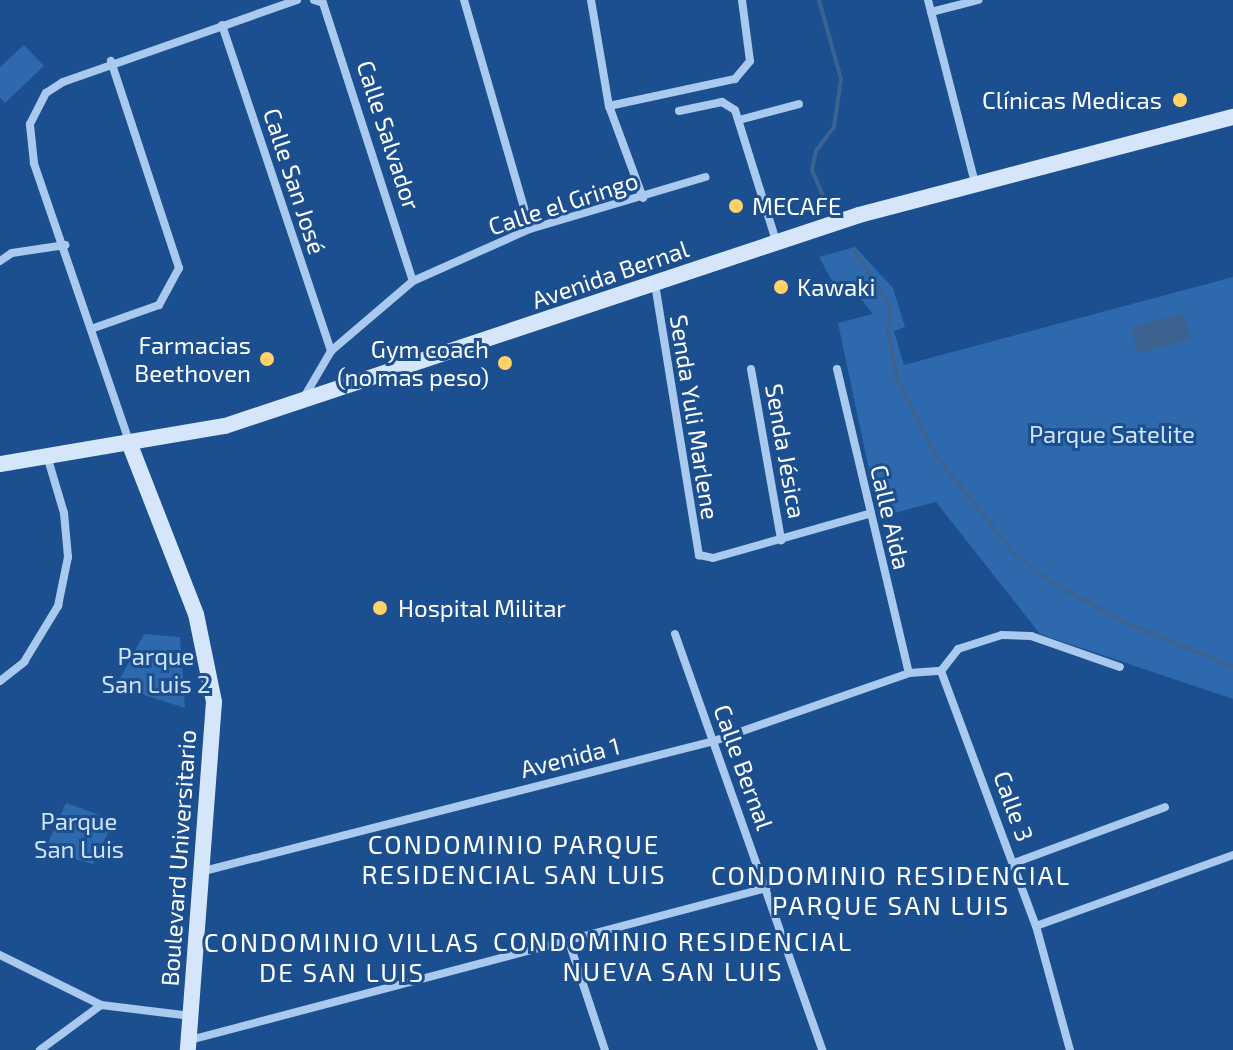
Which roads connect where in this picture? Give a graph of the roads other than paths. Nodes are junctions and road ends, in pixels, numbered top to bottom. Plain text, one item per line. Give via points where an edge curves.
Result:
1 (297, 0) edge
2 (464, 0) edge
3 (591, 0) edge
4 (742, 0) edge
5 (928, 0) edge
6 (978, 0) edge
7 (319, 2) edge
8 (931, 12) junction
9 (222, 25) junction
10 (111, 61) junction
11 (799, 104) dead end
12 (609, 106) junction
13 (679, 111) dead end
14 (1233, 117) edge
15 (739, 120) junction
16 (705, 177) dead end
17 (975, 183) junction
18 (643, 198) junction
19 (530, 229) junction
20 (776, 241) junction
21 (65, 245) junction
22 (0, 261) edge
23 (413, 281) junction
24 (655, 284) junction
25 (91, 329) junction
26 (331, 351) junction
27 (751, 369) dead end
28 (837, 369) dead end
29 (301, 403) junction
30 (130, 445) junction
31 (47, 456) junction
32 (0, 464) edge
33 (869, 514) junction
34 (781, 540) junction
35 (675, 634) dead end
36 (1120, 667) dead end
37 (941, 671) junction
38 (909, 673) junction
39 (0, 681) edge
40 (714, 741) junction
41 (1165, 807) dead end
42 (1233, 855) edge
43 (1014, 863) junction
44 (204, 871) junction
45 (766, 888) junction
46 (1036, 926) junction
47 (569, 942) junction
48 (0, 955) edge
49 (101, 1005) junction
50 (191, 1016) junction
51 (188, 1045) edge
52 (40, 1050) edge
53 (605, 1050) edge
54 (822, 1050) edge
55 (1070, 1050) edge

1 - 9 street
2 - 19 street
3 - 12 street
4 - 12 street via 750,61 735,79
5 - 8 street
6 - 8 street
7 - 23 street, Calle Salvador
8 - 17 street
9 - 10 street
9 - 26 street, Calle San José
10 - 21 street via 46,93 30,124 34,163
10 - 25 street via 179,268 159,305
11 - 15 street
12 - 18 street
13 - 15 street via 730,103
14 - 17 main road, Avenida Bernal
15 - 20 street
16 - 18 street, Calle el Gringo
17 - 20 main road, Avenida Bernal
18 - 19 street, Calle el Gringo
19 - 23 street, Calle el Gringo
20 - 24 main road, Avenida Bernal
21 - 22 street via 12,253
21 - 25 street
23 - 26 street, Calle el Gringo
24 - 29 main road, Avenida Bernal
24 - 34 street, Senda Yuli Marlene via 699,555 713,558
25 - 30 street
26 - 29 street, Calle el Gringo
27 - 34 street, Senda Jésica
28 - 33 street, Calle Aida
29 - 30 main road, Avenida Bernal via 225,426
30 - 31 main road, Avenida Bernal
30 - 44 main road, Boulevard Universitario via 196,614 214,702
31 - 32 main road, Avenida Bernal
31 - 39 street via 64,513 68,557 58,606 24,662
33 - 34 street
33 - 38 street, Calle Aida
35 - 40 street, Calle Bernal
36 - 37 street via 1031,636 1002,635 958,649
37 - 38 street, Avenida 1
37 - 43 street, Calle 3
38 - 40 street, Avenida 1
40 - 44 street, Avenida 1
40 - 45 street, Calle Bernal
41 - 43 street
42 - 46 street
43 - 46 street, Calle 3
44 - 50 main road, Boulevard Universitario
45 - 47 street
45 - 54 street, Calle Bernal
46 - 55 street, Calle 3
47 - 51 street
47 - 53 street
48 - 49 street
49 - 50 street
49 - 52 street
50 - 51 main road, Boulevard Universitario

